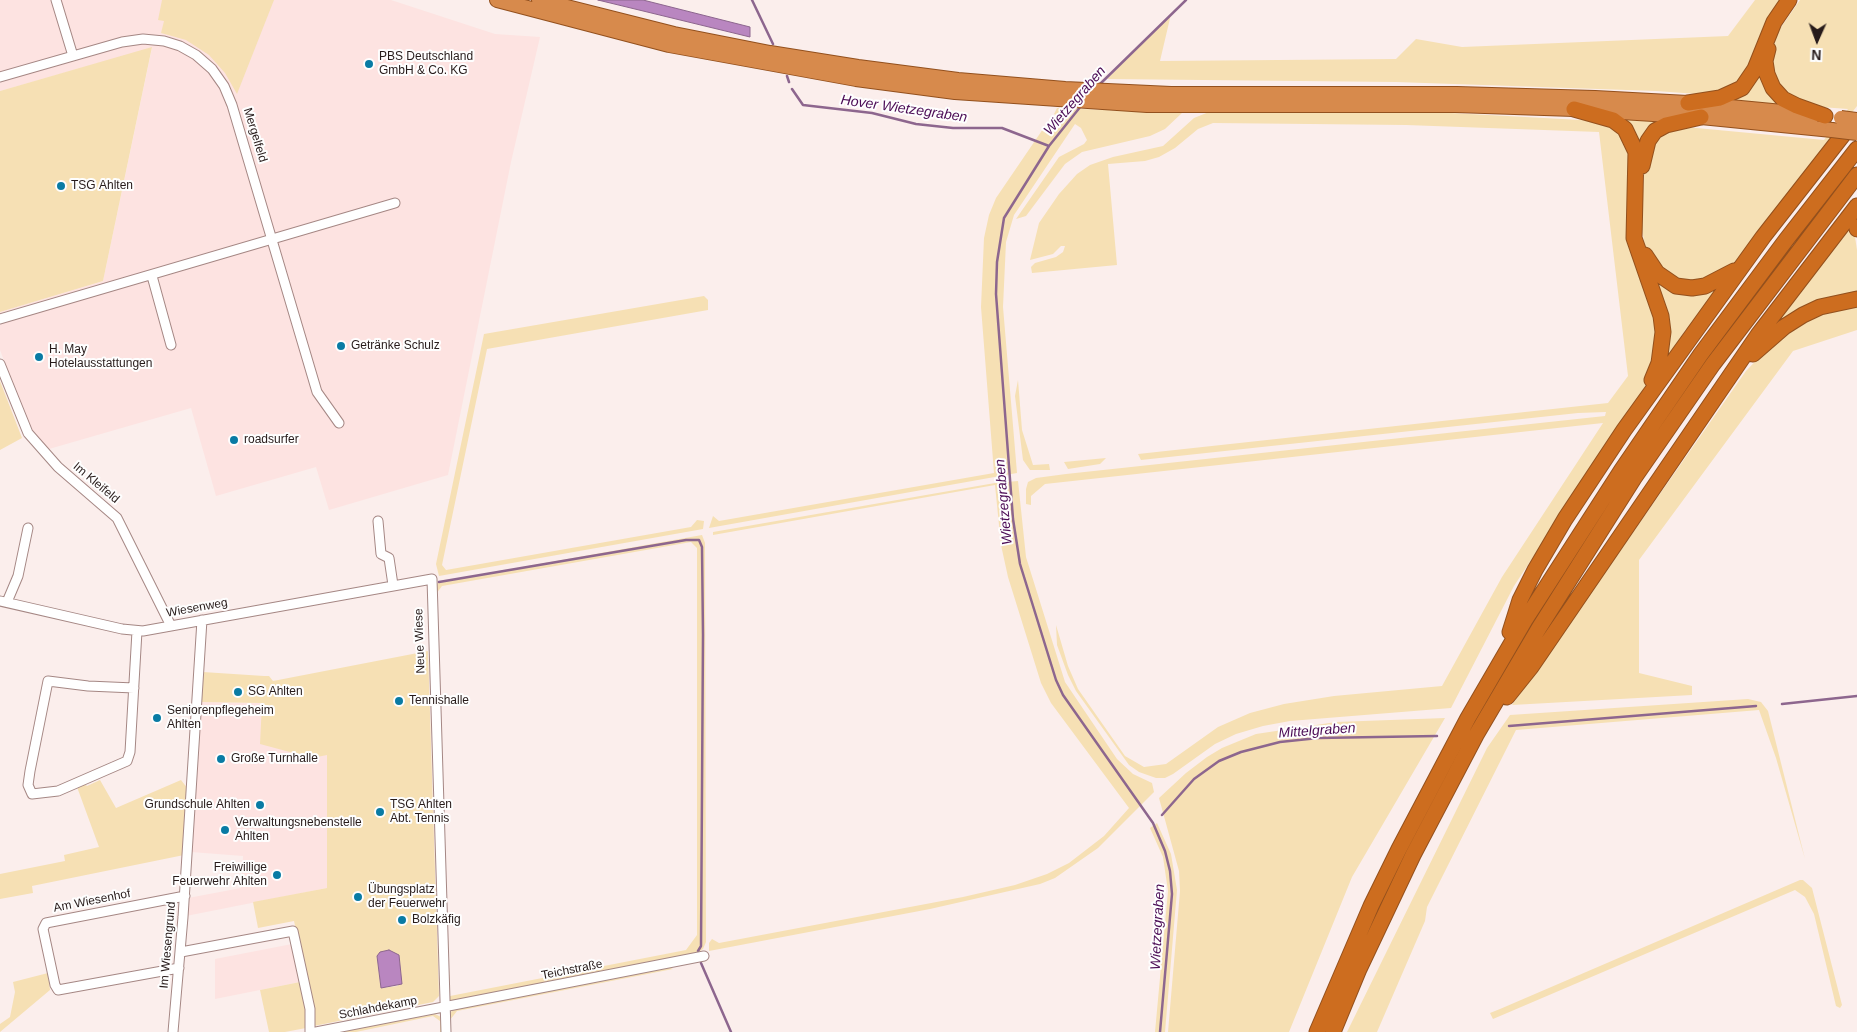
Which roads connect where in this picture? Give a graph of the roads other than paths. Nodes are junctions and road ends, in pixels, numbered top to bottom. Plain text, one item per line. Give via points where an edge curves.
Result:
1 (56, 0) edge
2 (497, 0) edge
3 (539, 0) edge
4 (1789, 0) edge
5 (1795, 0) edge
6 (73, 56) junction
7 (0, 77) edge
8 (1063, 95) junction
9 (1102, 97) junction
10 (1688, 103) junction
11 (1574, 109) junction
12 (1701, 117) junction
13 (1857, 119) edge
14 (1828, 123) junction
15 (1857, 133) edge
16 (1857, 149) edge
17 (1857, 175) edge
18 (395, 203) dead end
19 (1857, 206) edge
20 (274, 240) junction
21 (1742, 266) junction
22 (152, 276) junction
23 (1857, 299) edge
24 (0, 319) edge
25 (171, 345) dead end
26 (0, 364) edge
27 (1722, 389) junction
28 (1644, 401) junction
29 (339, 423) dead end
30 (378, 521) dead end
31 (28, 528) dead end
32 (432, 579) joint
33 (393, 585) junction
34 (4, 601) edge
35 (202, 620) junction
36 (171, 626) junction
37 (137, 631) junction
38 (1502, 658) junction
39 (134, 688) junction
40 (1476, 735) junction
41 (185, 896) junction
42 (181, 952) junction
43 (704, 956) dead end
44 (179, 968) junction
45 (445, 1008) junction
46 (173, 1032) edge
47 (310, 1032) edge
48 (316, 1032) edge
49 (446, 1032) edge
50 (1317, 1032) edge
51 (1333, 1032) edge

1 - 6 street
2 - 8 highway via 660,43 856,79 955,92
3 - 8 highway via 674,34 770,53
4 - 10 highway via 1774,22 1756,69 1742,88 1720,98
5 - 14 highway via 1768,45 1767,74 1773,88 1784,99
6 - 7 street, Mergelfeld
6 - 20 street, Mergelfeld via 143,39 180,46 205,62 229,95
8 - 9 highway
9 - 10 highway via 1457,94
9 - 11 highway
10 - 14 highway
11 - 12 highway
11 - 28 highway via 1613,120 1625,129 1636,152 1634,238 1661,316 1663,332 1659,363
12 - 14 highway
12 - 21 highway via 1666,125 1648,140 1642,164 1638,220 1643,249 1657,273 1676,286 1705,286
13 - 14 highway, bridge via 1841,118
13 - 21 highway
14 - 15 highway, bridge
16 - 38 highway via 1701,354 1621,470
17 - 40 highway via 1713,364 1634,478 1538,628
18 - 20 street
19 - 27 highway via 1758,335
20 - 22 street
20 - 29 street, Mergelfeld via 317,392
21 - 28 highway
22 - 24 street
22 - 25 street
23 - 27 highway via 1820,308 1784,327 1755,352
26 - 36 street, Im Kleifeld via 28,433 58,467 117,518
27 - 40 highway via 1531,667
28 - 38 highway via 1535,570 1520,600
30 - 33 street via 381,554 389,558
31 - 34 street via 18,576
32 - 33 street, Wiesenweg
32 - 45 street, Neue Wiese
33 - 35 street, Wiesenweg
34 - 37 street, Wiesenweg
35 - 36 street, Wiesenweg
35 - 41 street, Im Wiesengrund
36 - 37 street, Wiesenweg
37 - 39 street
38 - 50 highway via 1399,849
39 - 39 street via 127,761 58,791 32,794 28,785 48,681
40 - 51 highway via 1390,902
41 - 42 street, Im Wiesengrund
41 - 44 street, Am Wiesenhof via 46,923 43,929 58,990
42 - 44 street, Im Wiesengrund
42 - 47 street via 293,931 310,1009
43 - 45 street, Teichstraße
44 - 46 street, Im Wiesengrund
45 - 48 street, Schlahdekamp
45 - 49 street, Neue Wiese

